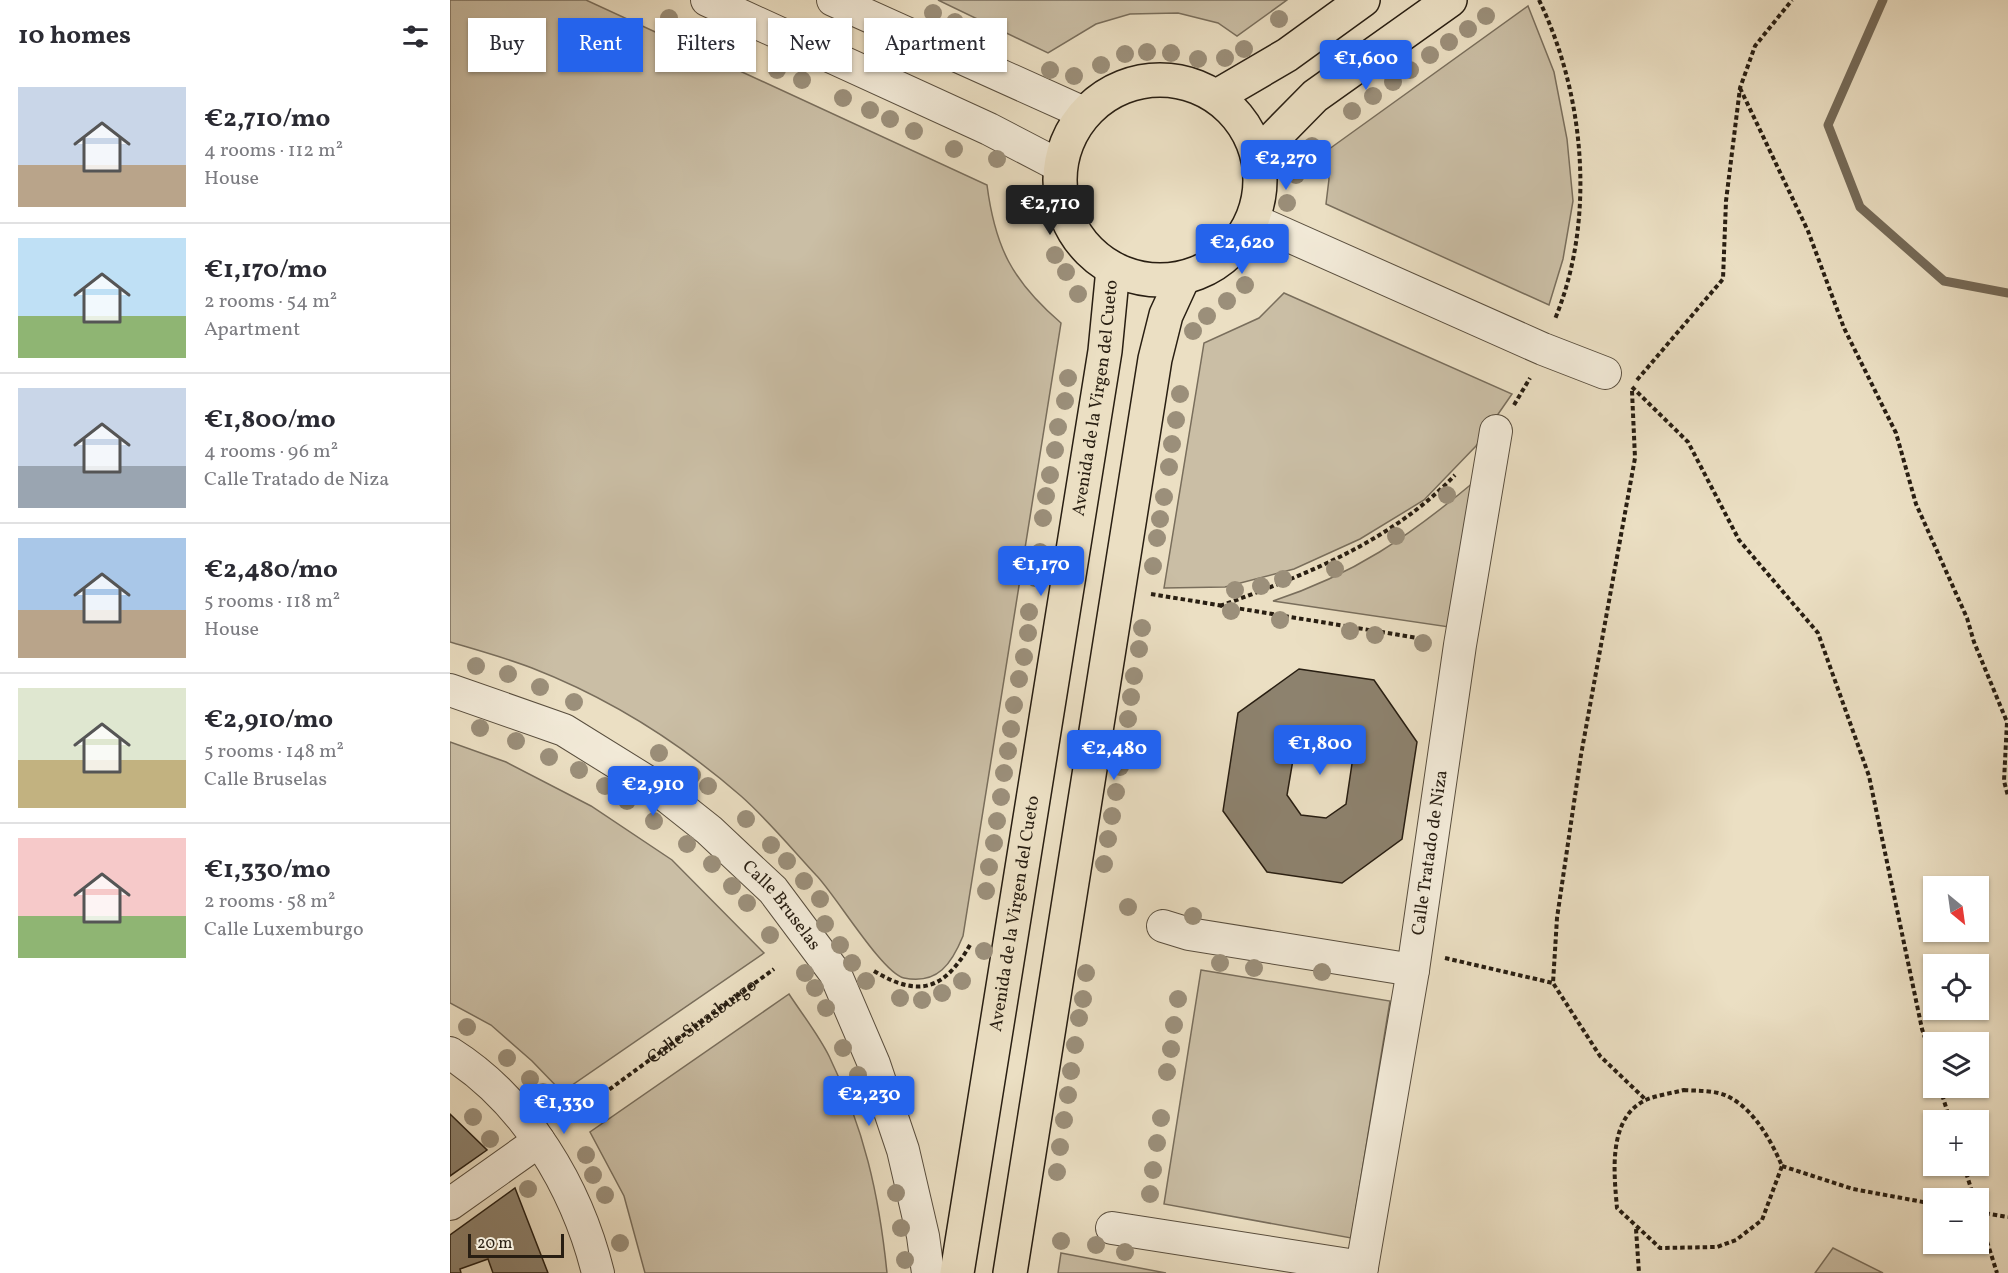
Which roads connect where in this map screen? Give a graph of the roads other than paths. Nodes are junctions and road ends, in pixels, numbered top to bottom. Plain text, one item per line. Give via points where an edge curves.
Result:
1 (707, 0) edge
2 (1363, 0) edge
3 (1450, 0) edge
4 (852, 4) edge
5 (1217, 96) junction
6 (1084, 113) junction
7 (1258, 154) junction
8 (1060, 166) junction
9 (1253, 220) junction
10 (1113, 269) junction
11 (1183, 278) junction
12 (1618, 380) road end
13 (1496, 431) dead end
14 (450, 690) edge
15 (1164, 926) dead end
16 (1414, 961) junction
17 (450, 1053) edge
18 (538, 1141) junction
19 (450, 1204) edge
20 (1112, 1228) dead end
21 (1361, 1270) edge
22 (598, 1273) edge
23 (928, 1273) edge
24 (957, 1273) edge
25 (1010, 1273) edge

1 - 8 street via 989,129
2 - 5 main road via 1287,55
3 - 7 main road via 1315,96
4 - 6 street
5 - 6 main road via 1165,78 1118,88
5 - 7 main road via 1245,124
6 - 8 main road via 1068,139
7 - 9 main road via 1261,194
8 - 10 main road via 1061,201 1082,244
9 - 11 main road via 1221,260
9 - 12 street
10 - 11 main road via 1149,280
10 - 24 main road, Avenida de la Virgen del Cueto via 1106,351
11 - 25 main road via 1166,315 1155,359
13 - 16 street, Calle Tratado de Niza
14 - 23 street, Calle Bruselas via 564,730 641,778 709,830 773,890 835,974 874,1064 903,1150
15 - 16 street via 1189,934
16 - 21 street, Calle Tratado de Niza
17 - 18 street via 472,1067
18 - 19 street
18 - 22 street via 566,1182 590,1239
20 - 21 street

